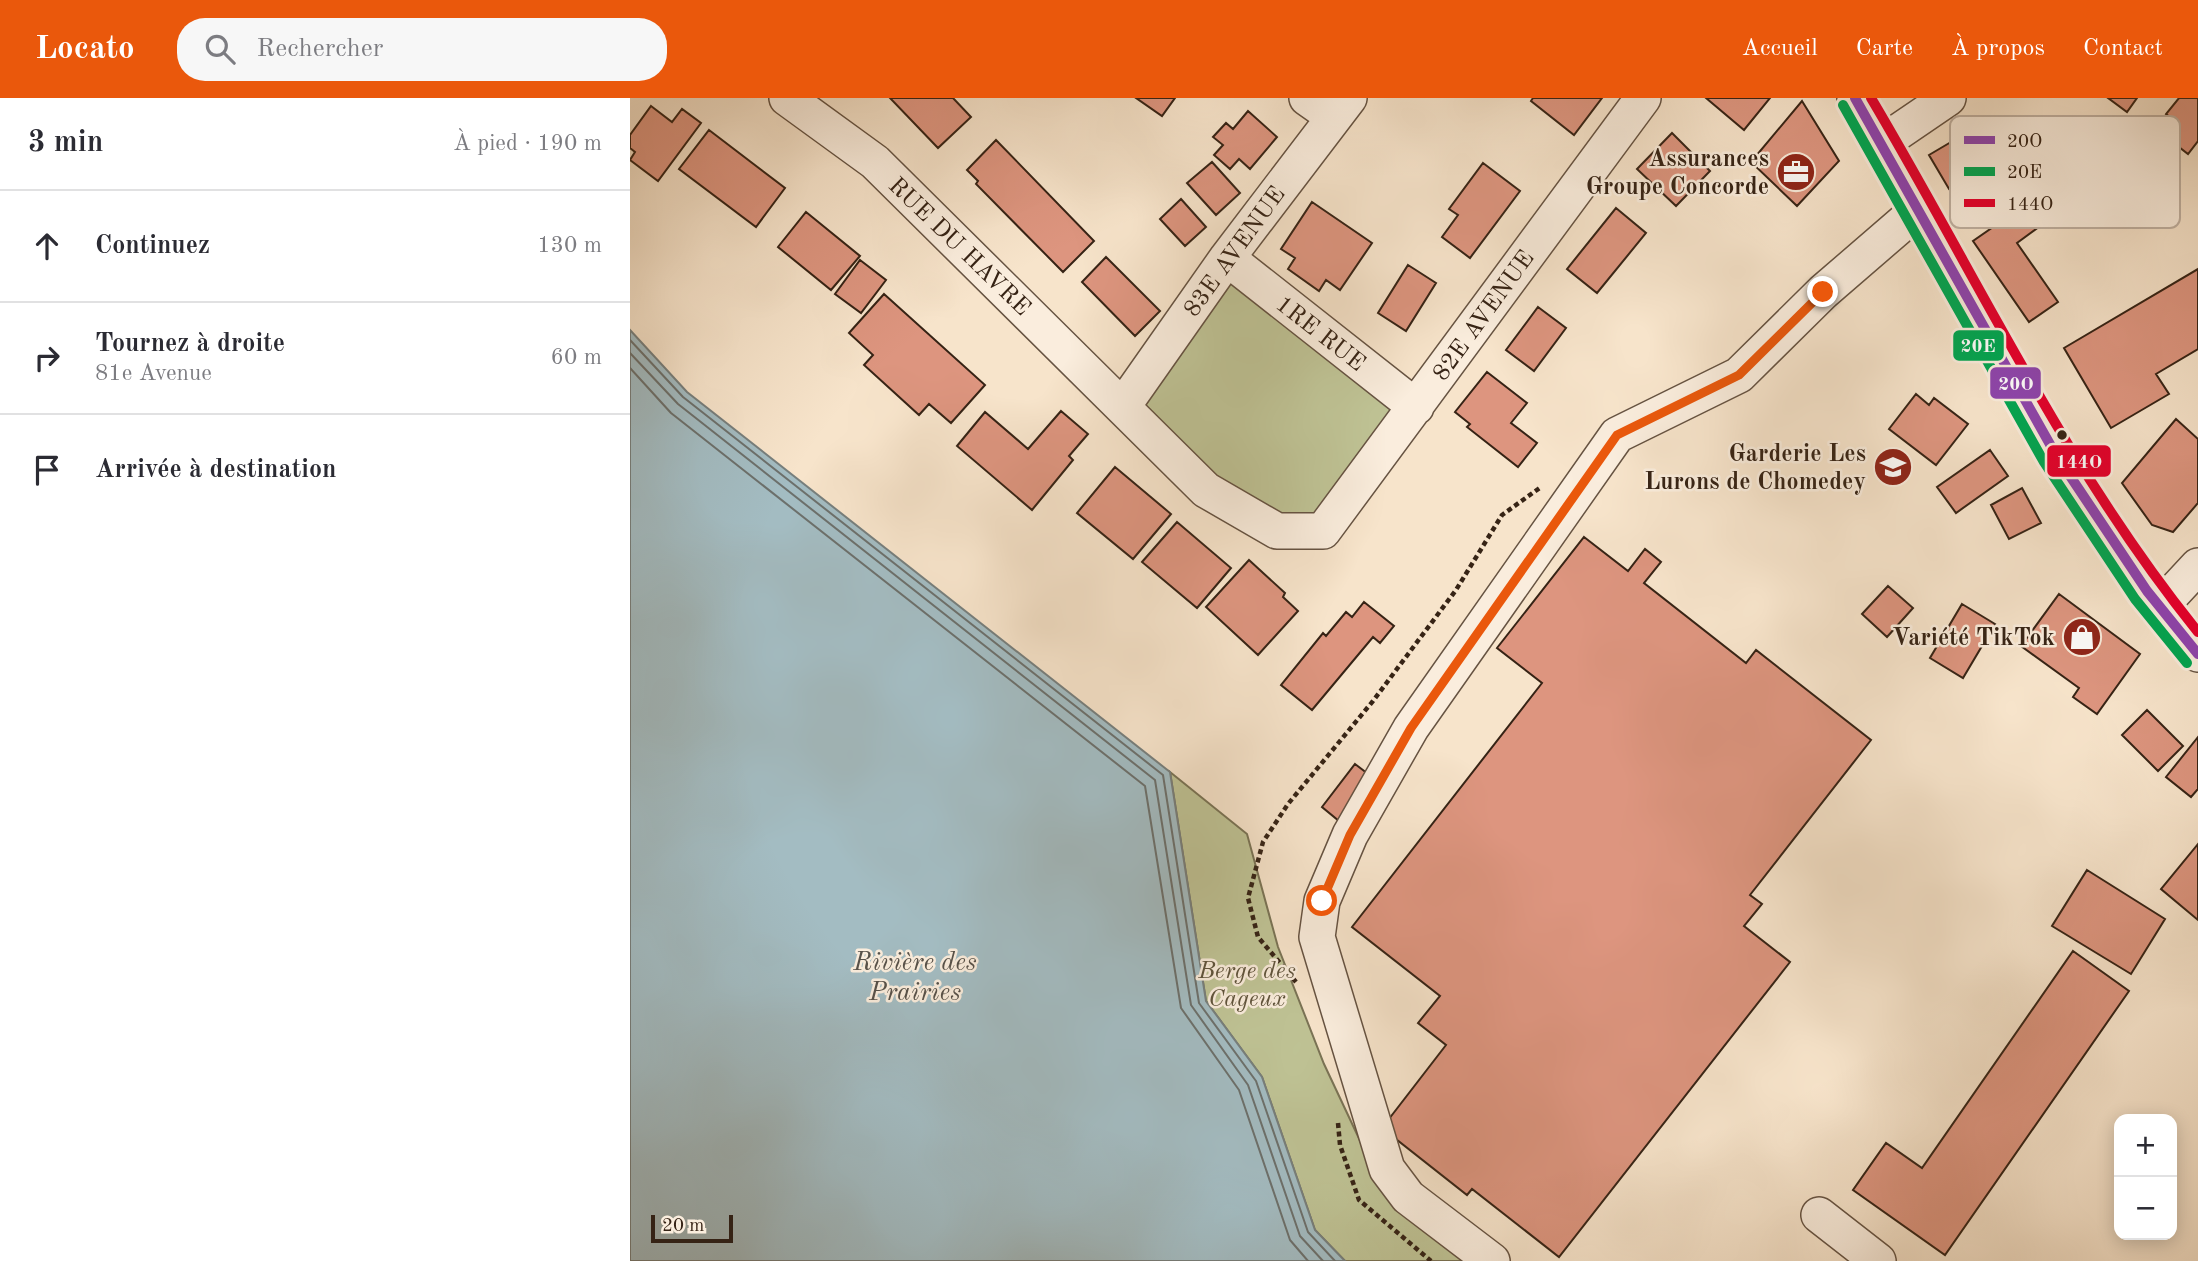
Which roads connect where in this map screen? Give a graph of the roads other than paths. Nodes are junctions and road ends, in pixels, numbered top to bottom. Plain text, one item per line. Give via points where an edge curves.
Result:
1 (788, 98) edge
2 (1643, 98) edge
3 (1855, 98) edge
4 (1948, 98) edge
5 (1330, 104) edge
6 (1882, 143) junction
7 (1918, 210) junction
8 (1227, 258) junction
9 (1123, 406) junction
10 (1416, 407) junction
11 (1323, 531) joint
12 (2198, 566) edge
13 (2158, 609) junction
14 (2198, 654) edge
15 (1819, 1215) dead end
16 (1492, 1261) edge
17 (1878, 1261) edge

1 - 9 street, RUE DU HAVRE via 874,162
2 - 10 street, 82E AVENUE
3 - 6 street
4 - 6 street
5 - 8 street, 83E AVENUE
6 - 7 street
7 - 13 street via 2048,441
7 - 16 street via 1823,292 1739,375 1617,435 1411,728 1350,835 1322,901 1317,937 1387,1168 1408,1197
8 - 9 street, 83E AVENUE
8 - 10 street, 1RE RUE
9 - 11 street, RUE DU HAVRE via 1206,491 1277,531
10 - 11 street, 82E AVENUE
12 - 13 street
13 - 14 street
15 - 17 street

